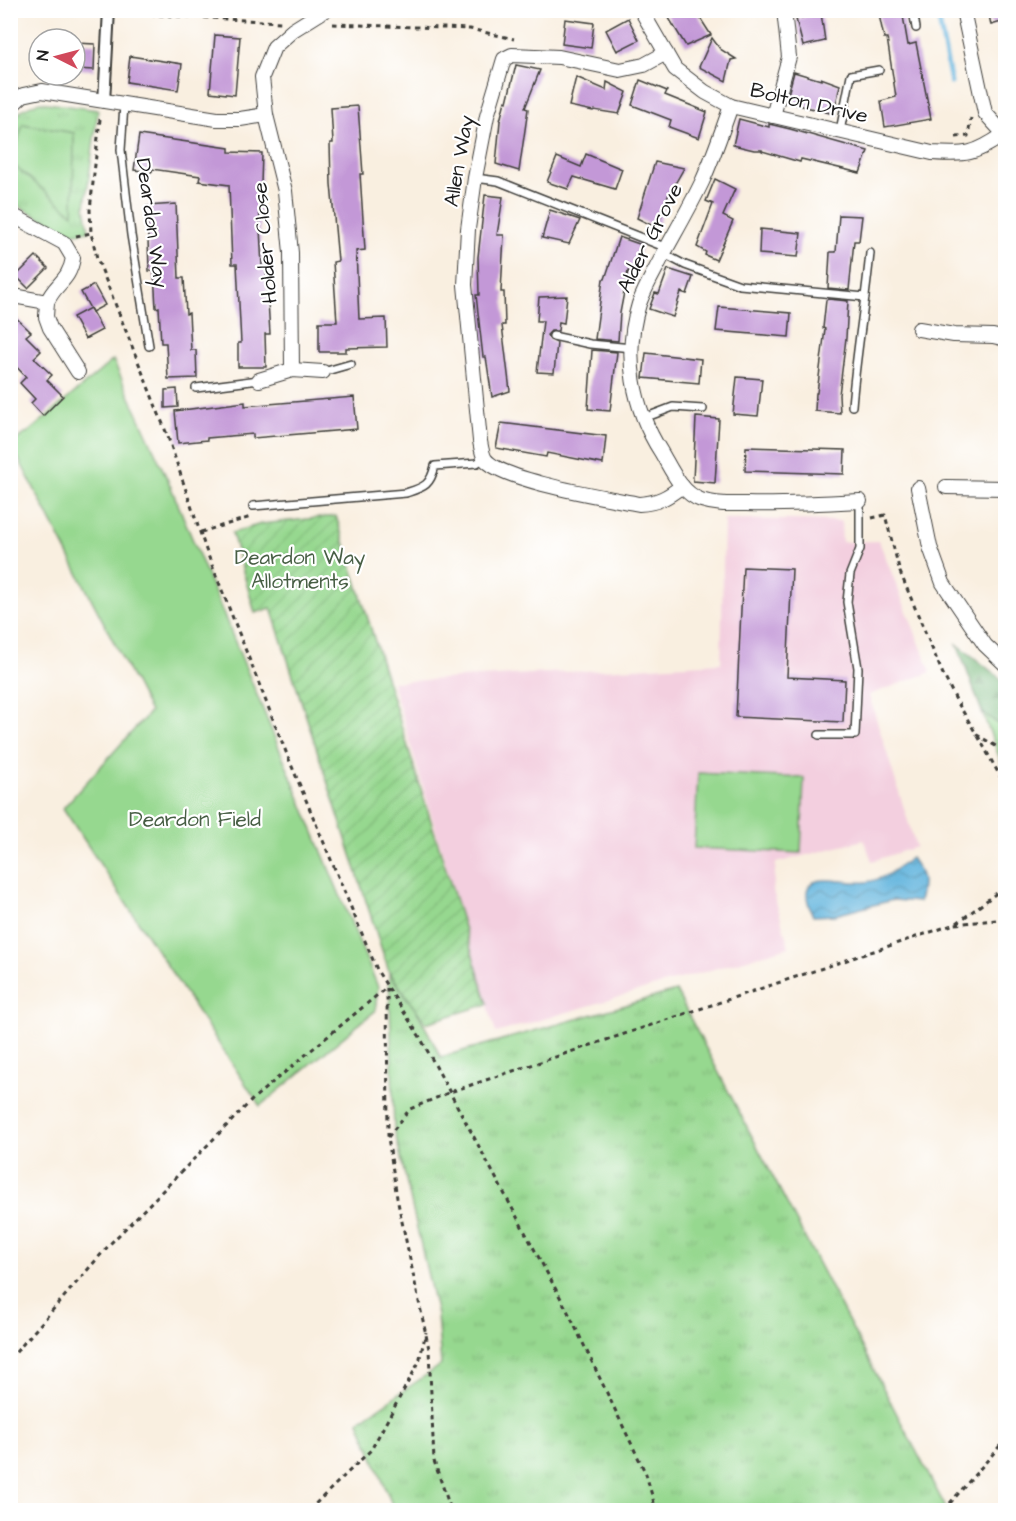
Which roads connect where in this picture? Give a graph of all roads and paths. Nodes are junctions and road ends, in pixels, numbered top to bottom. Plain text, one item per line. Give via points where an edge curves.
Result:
1 (641, 10) edge
2 (784, 10) edge
3 (912, 10) edge
4 (963, 10) edge
5 (109, 11) edge
6 (325, 17) edge
7 (916, 28) dead end
8 (293, 30) junction
9 (520, 41) dead end
10 (666, 53) junction
11 (879, 70) dead end
12 (104, 102) junction
13 (124, 105) junction
14 (731, 106) junction
15 (10, 107) edge
16 (266, 115) junction
17 (773, 116) junction
18 (971, 117) dead end
19 (100, 120) dead end
20 (840, 131) junction
21 (1004, 136) edge
22 (932, 153) junction
23 (475, 178) junction
24 (10, 214) edge
25 (665, 251) junction
26 (870, 253) dead end
27 (19, 297) dead end
28 (866, 297) junction
29 (47, 302) junction
30 (919, 328) dead end
31 (553, 336) dead end
32 (1005, 339) edge
33 (149, 346) dead end
34 (632, 348) junction
35 (351, 364) dead end
36 (292, 369) junction
37 (78, 372) dead end
38 (323, 372) joint
39 (259, 380) joint
40 (196, 388) dead end
41 (852, 406) dead end
42 (704, 409) dead end
43 (644, 418) junction
44 (484, 458) junction
45 (682, 486) junction
46 (946, 487) dead end
47 (918, 488) dead end
48 (1005, 488) edge
49 (860, 501) joint
50 (253, 506) dead end
51 (250, 517) dead end
52 (861, 519) junction
53 (201, 532) junction
54 (1005, 665) edge
55 (819, 735) dead end
56 (977, 735) junction
57 (1005, 752) edge
58 (1005, 788) edge
59 (1005, 886) edge
60 (1005, 919) edge
61 (955, 924) junction
62 (387, 987) junction
63 (450, 1092) junction
64 (388, 1137) junction
65 (426, 1331) junction
66 (10, 1359) edge
67 (1005, 1439) edge
68 (309, 1510) edge
69 (452, 1510) edge
70 (656, 1510) edge
71 (944, 1510) edge

1 - 10 street, Bolton Drive
2 - 17 street via 789,57
3 - 7 lane
4 - 21 street via 985,113
5 - 8 path via 279,21
5 - 12 street
6 - 8 street
6 - 9 path via 470,29
8 - 16 street via 274,47 262,78
10 - 14 street, Bolton Drive via 686,78
10 - 23 street, Allen Way via 644,65 620,70 560,57 512,55 504,59 487,116
11 - 20 lane via 851,75
12 - 13 street
12 - 15 street via 42,92 23,95
13 - 16 street via 217,119
13 - 33 lane, Deardon Way via 121,150 130,235
14 - 17 street, Bolton Drive
14 - 25 street, Alder Grove via 702,181
16 - 36 street, Holder Close via 285,191 291,253
17 - 20 street, Bolton Drive
18 - 22 path via 968,136 935,140
19 - 53 path via 90,210 97,258
20 - 22 street, Bolton Drive
21 - 22 street, Bolton Drive via 983,149 963,154
23 - 25 lane via 498,181
23 - 44 street, Allen Way via 465,285
24 - 29 street via 64,243 73,258 67,277
25 - 28 lane via 685,265 740,285
25 - 34 street, Alder Grove via 639,304
26 - 28 lane
27 - 29 street
28 - 41 lane
29 - 37 street via 50,328
30 - 32 street
31 - 34 lane
34 - 43 street, Alder Grove via 632,380
35 - 38 lane
36 - 38 street
36 - 39 street
39 - 40 lane
42 - 43 lane via 674,407
43 - 45 street, Alder Grove
44 - 45 street via 516,477 639,504 669,497
44 - 50 lane via 477,463 435,466 432,480 406,493
45 - 49 street, Alder Grove via 700,500 718,504
46 - 48 street
47 - 54 street via 933,559 944,583 985,645
49 - 52 lane
51 - 53 path
52 - 55 lane via 861,549 850,574 847,602 858,669 855,735
52 - 56 path via 885,515 894,555 942,672
53 - 62 path via 342,888
56 - 57 path
56 - 58 path
59 - 61 path
60 - 61 path
61 - 63 path
62 - 63 path
62 - 64 path
62 - 66 path via 255,1097 110,1244
63 - 64 path via 410,1109
63 - 70 path via 567,1310 646,1474
64 - 65 path
65 - 68 path via 419,1362 370,1450
65 - 69 path via 435,1461
67 - 71 path

